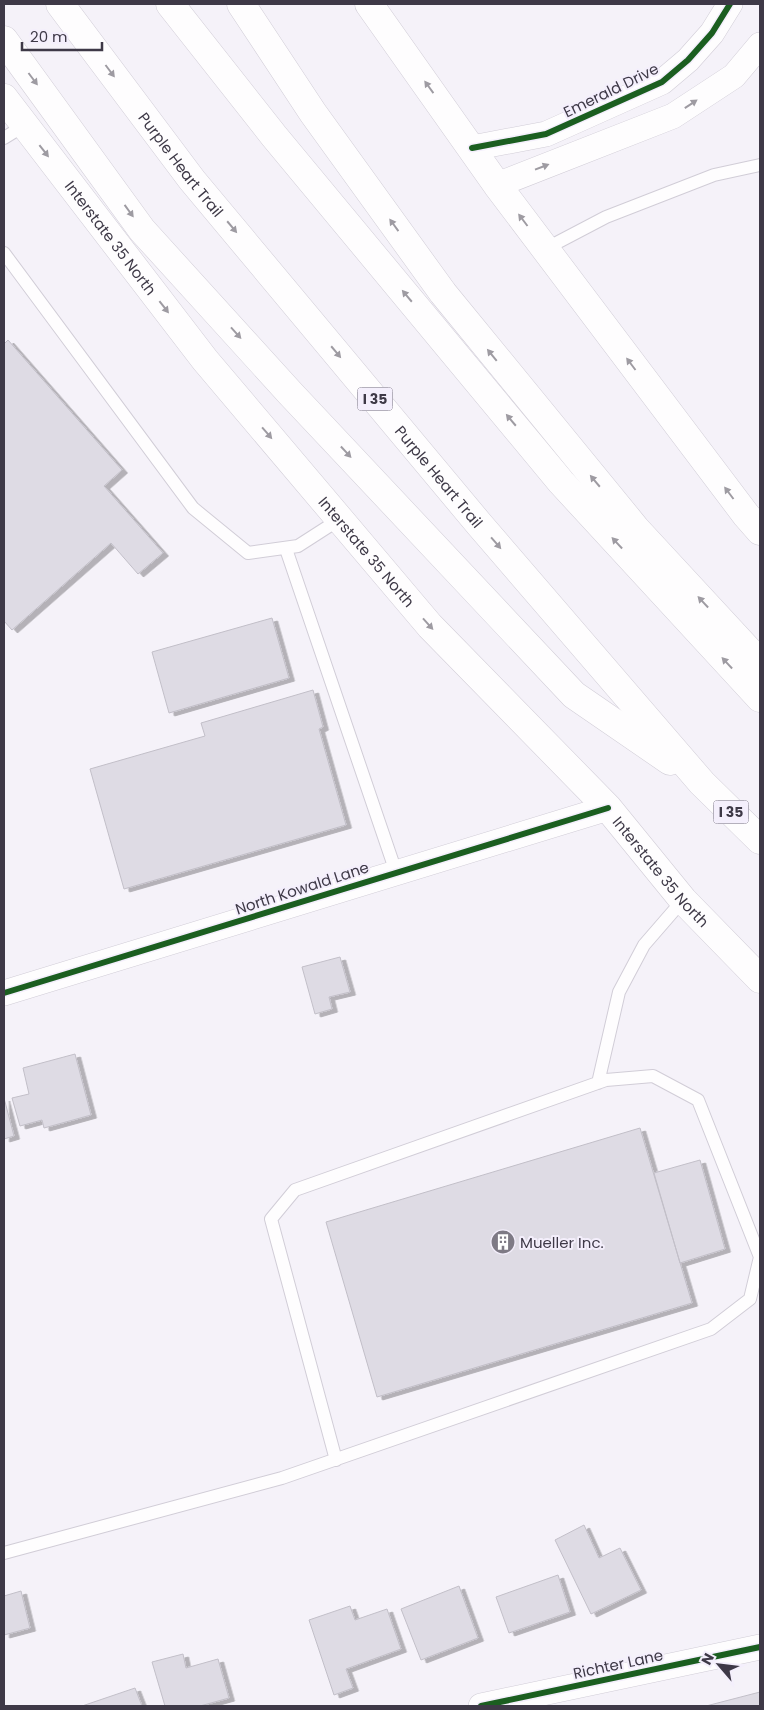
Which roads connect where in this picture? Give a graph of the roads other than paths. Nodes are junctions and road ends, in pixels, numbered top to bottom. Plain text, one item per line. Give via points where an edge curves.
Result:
1 (60, 4) edge
2 (170, 4) edge
3 (241, 4) edge
4 (369, 4) edge
5 (730, 4) edge
6 (4, 40) edge
7 (760, 45) edge
8 (4, 98) edge
9 (14, 132) edge
10 (472, 148) junction
11 (760, 166) edge
12 (497, 185) junction
13 (545, 249) junction
14 (4, 253) edge
15 (340, 519) junction
16 (760, 531) edge
17 (286, 549) junction
18 (760, 663) edge
19 (760, 698) edge
20 (702, 783) junction
21 (608, 808) junction
22 (760, 840) edge
23 (396, 872) junction
24 (683, 900) junction
25 (760, 979) edge
26 (4, 993) edge
27 (598, 1083) junction
28 (336, 1460) junction
29 (4, 1553) edge
30 (760, 1647) edge
31 (481, 1706) edge

1 -> 20 main road, Purple Heart Trail / I 35 via 192,180 479,524
19 -> 2 main road via 561,482 274,136
18 -> 3 main road via 636,529 443,294 313,113
10 -> 4 main road
5 - 10 street, Emerald Drive via 712,33 662,82 546,134
6 -> 20 main road via 142,230 519,637 574,695
12 -> 7 street via 673,116 734,76
8 - 9 main road, Interstate 35 North
9 -> 15 main road, Interstate 35 North
10 - 12 main road
11 - 13 lane via 714,175 606,217
13 -> 12 main road
16 -> 13 main road
14 - 17 lane via 193,508 248,554
15 - 17 lane via 298,546
15 -> 21 main road, Interstate 35 North via 430,626
17 - 23 lane
20 - 22 main road, Purple Heart Trail / I 35
21 - 23 street, North Kowald Lane
21 - 24 main road, Interstate 35 North
23 - 26 street, North Kowald Lane
24 - 25 main road, Interstate 35 North
24 - 27 lane via 644,945 619,992
27 - 28 lane via 295,1190 271,1219
27 - 28 lane via 653,1076 698,1100 760,1257 750,1299 711,1330
28 - 29 lane via 282,1478
30 - 31 street, Richter Lane

